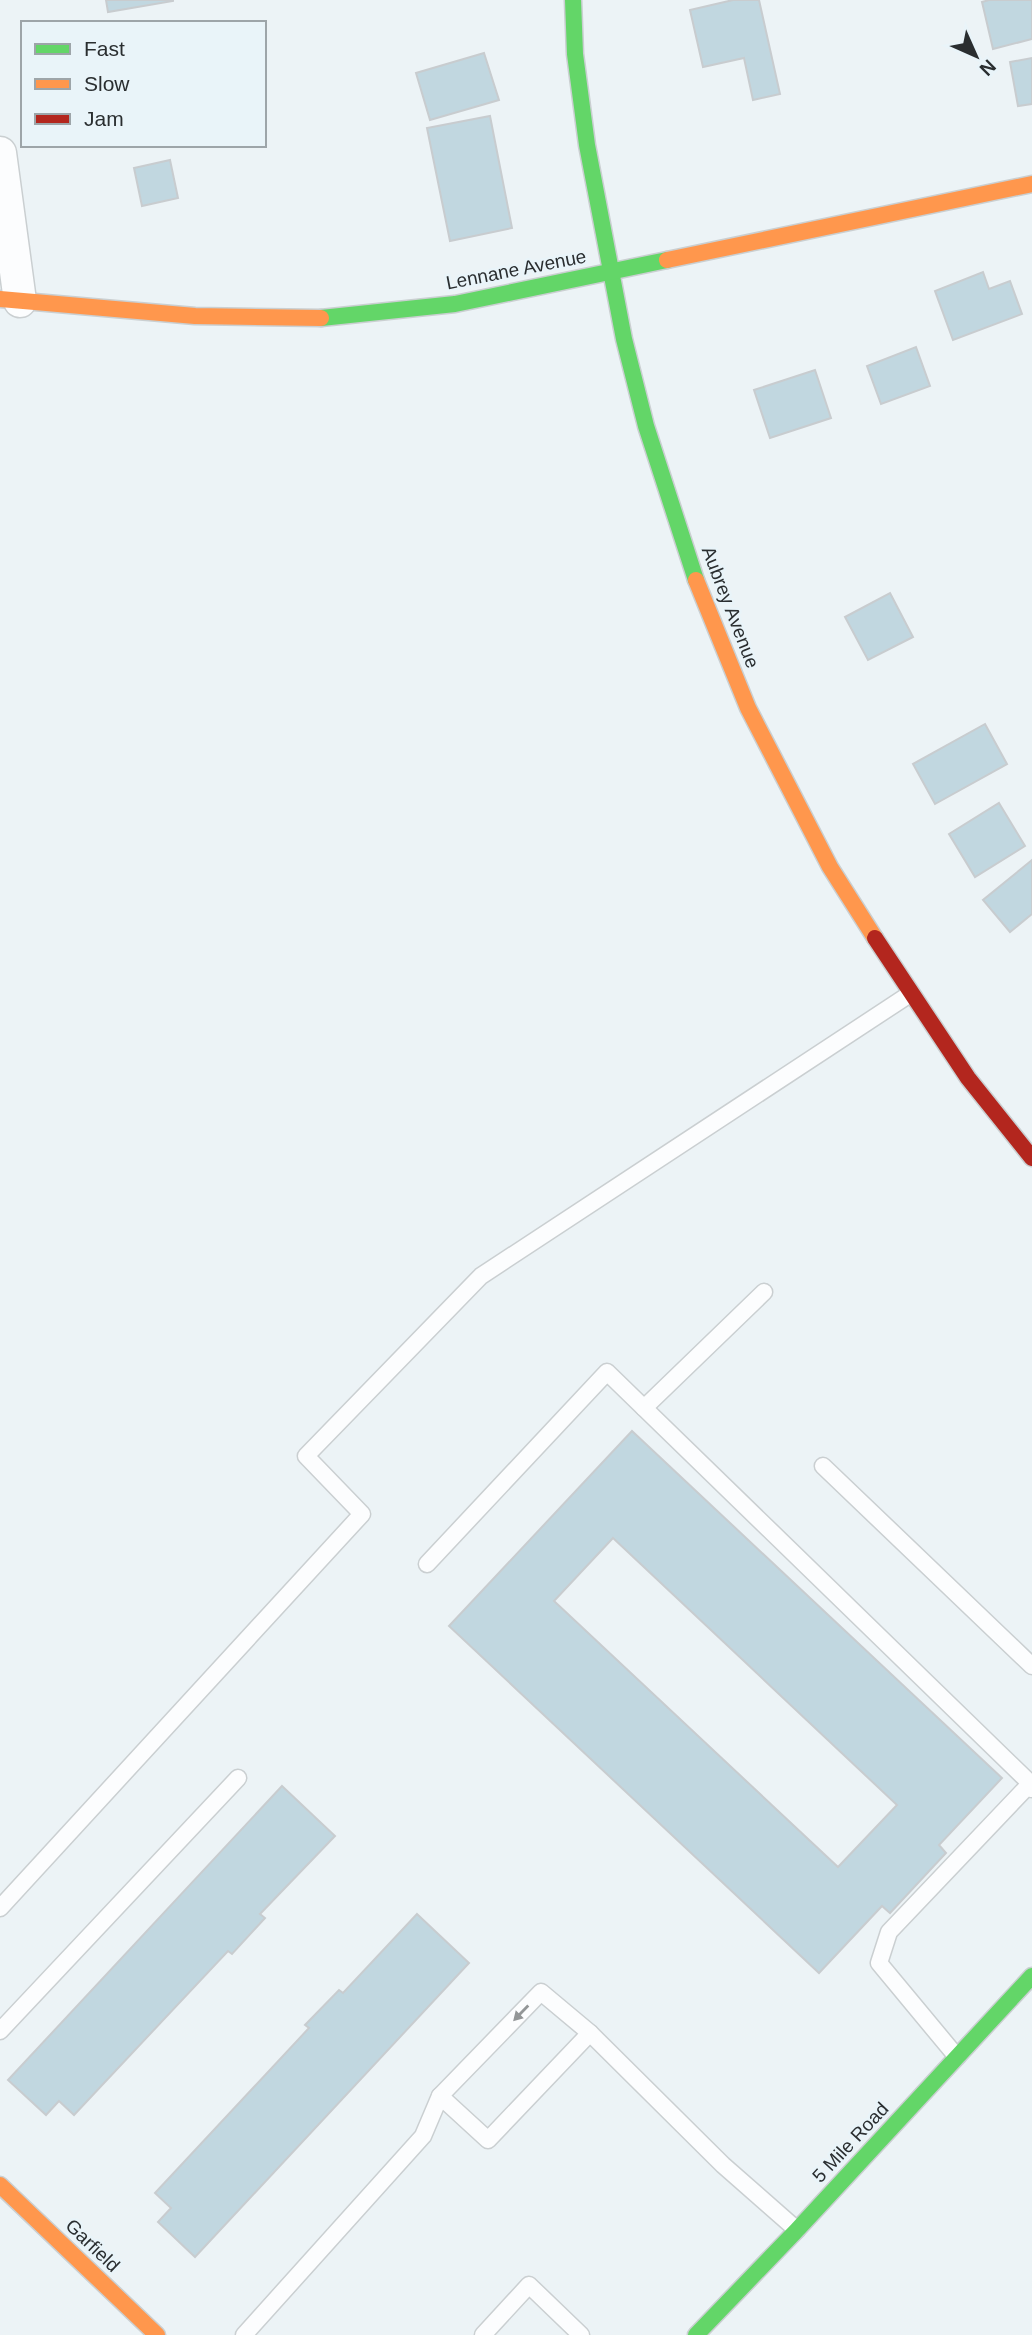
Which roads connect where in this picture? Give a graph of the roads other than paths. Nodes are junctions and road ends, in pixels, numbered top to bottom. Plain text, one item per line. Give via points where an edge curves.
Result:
1 (573, 0) edge
2 (0, 153) edge
3 (1032, 184) edge
4 (611, 272) junction
5 (10, 300) edge
6 (910, 994) junction
7 (1032, 1158) edge
8 (764, 1292) dead end
9 (644, 1408) junction
10 (823, 1466) dead end
11 (427, 1564) dead end
12 (1032, 1666) edge
13 (237, 1779) dead end
14 (1032, 1787) edge
15 (0, 1908) edge
16 (1032, 1976) edge
17 (0, 2031) edge
18 (590, 2032) junction
19 (957, 2057) junction
20 (440, 2096) junction
21 (0, 2185) edge
22 (797, 2230) junction
23 (158, 2335) edge
24 (244, 2335) edge
25 (483, 2335) edge
26 (581, 2335) edge
27 (696, 2335) edge

1 - 4 street, Aubrey Avenue via 587,145
2 - 5 street
3 - 4 street, Lennane Avenue
4 - 5 street, Lennane Avenue via 455,304 311,318 173,315
4 - 6 street, Aubrey Avenue via 646,426 692,569 748,708 830,867
6 - 7 street, Aubrey Avenue via 968,1078
6 - 15 lane via 481,1276 306,1456 362,1514
8 - 9 lane
9 - 11 lane via 607,1372
9 - 14 lane
10 - 12 lane
13 - 17 lane
14 - 19 lane via 1026,1788 888,1932 879,1963
16 - 19 street, 5 Mile Road
18 -> 20 lane via 541,1992
18 - 20 lane via 488,2140
18 - 22 lane via 723,2165
19 - 22 street, 5 Mile Road
20 - 24 lane via 423,2136
21 - 23 street, Garfield
22 - 27 street, 5 Mile Road
25 - 26 lane via 529,2285

